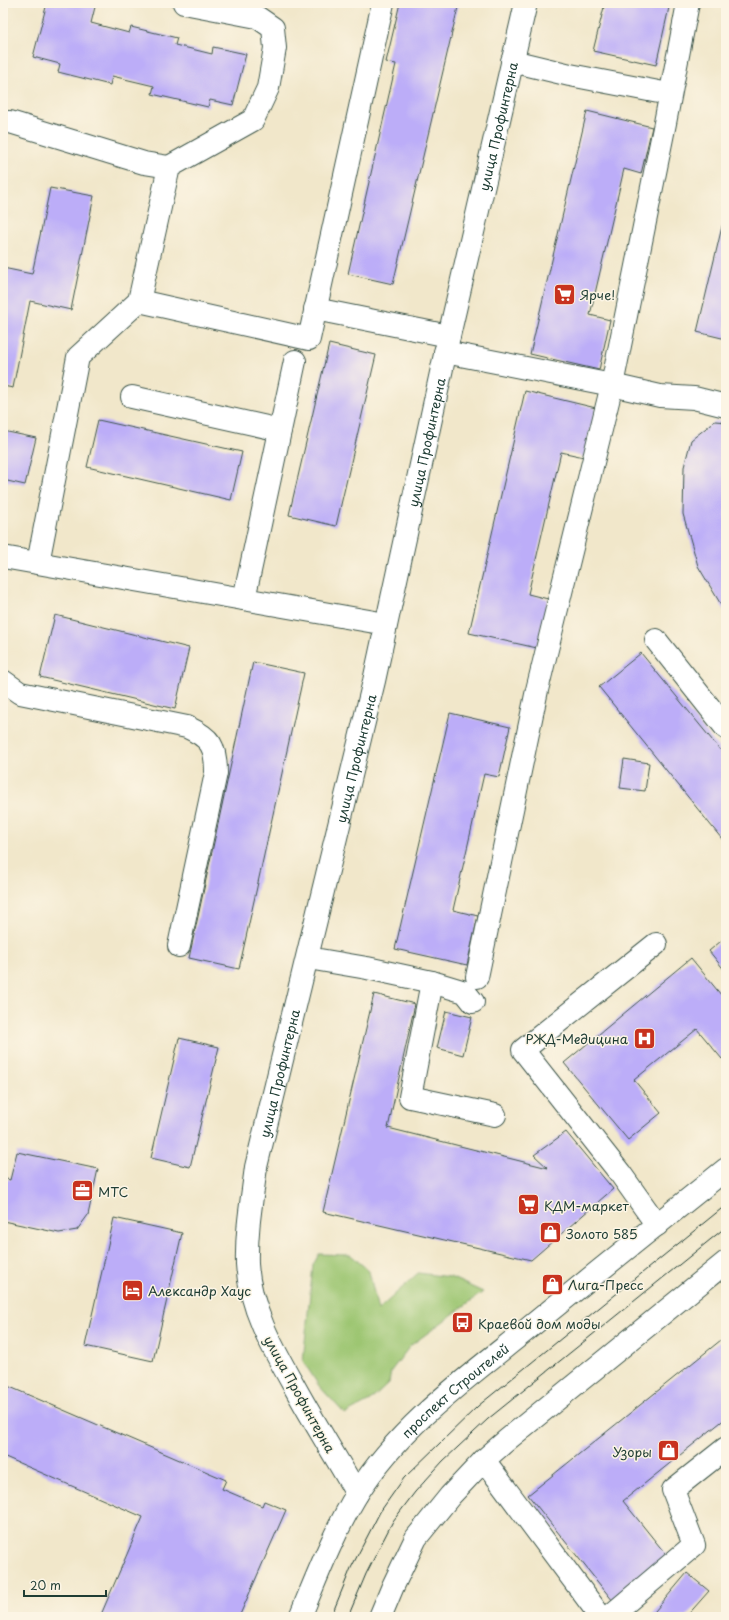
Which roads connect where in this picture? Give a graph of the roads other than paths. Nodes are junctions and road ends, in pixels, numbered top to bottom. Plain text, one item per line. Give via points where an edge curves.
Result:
1 (184, 3) edge
2 (382, 3) edge
3 (526, 3) edge
4 (688, 3) edge
5 (512, 61) junction
6 (669, 94) junction
7 (3, 122) edge
8 (169, 167) junction
9 (139, 301) junction
10 (315, 309) junction
11 (447, 344) junction
12 (295, 361) dead end
13 (612, 385) junction
14 (132, 397) dead end
15 (726, 406) edge
16 (280, 430) junction
17 (3, 557) edge
18 (38, 563) junction
19 (244, 599) junction
20 (386, 624) junction
21 (656, 640) dead end
22 (3, 681) edge
23 (726, 728) edge
24 (656, 944) dead end
25 (179, 946) dead end
26 (308, 958) junction
27 (477, 977) dead end
28 (432, 982) junction
29 (473, 1002) dead end
30 (495, 1116) dead end
31 (726, 1168) edge
32 (657, 1224) junction
33 (726, 1262) edge
34 (726, 1448) edge
35 (484, 1460) junction
36 (357, 1494) junction
37 (300, 1617) edge
38 (380, 1617) edge
39 (601, 1617) edge
40 (609, 1617) edge

1 - 8 street via 257,17 273,28 275,48 268,88 253,120
2 - 10 street
3 - 5 street, улица Профинтерна
4 - 6 street
5 - 6 street
5 - 11 street, улица Профинтерна
6 - 13 street
7 - 8 street via 144,163
8 - 9 street
9 - 10 street via 309,339
9 - 18 street via 78,357
10 - 11 street
11 - 13 street
11 - 20 street, улица Профинтерна
12 - 16 street
13 - 15 street via 660,396 694,398
13 - 27 street via 537,690
14 - 16 street
16 - 19 street
17 - 18 street
18 - 19 street
19 - 20 street
20 - 26 street, улица Профинтерна
21 - 23 street
22 - 25 street via 20,693 187,727 200,733 210,743 216,757 216,773
24 - 32 street via 523,1050
26 - 28 street
26 - 36 street, улица Профинтерна via 256,1168 248,1225 247,1265 254,1303 267,1338
28 - 29 street via 465,992
28 - 30 street via 410,1097
31 - 32 street, проспект Строителей
32 - 36 street, проспект Строителей via 459,1384 416,1422 386,1455
33 - 35 street
34 - 40 street via 673,1490 694,1545
35 - 38 street via 416,1538
35 - 39 street
36 - 37 street, проспект Строителей via 324,1557

